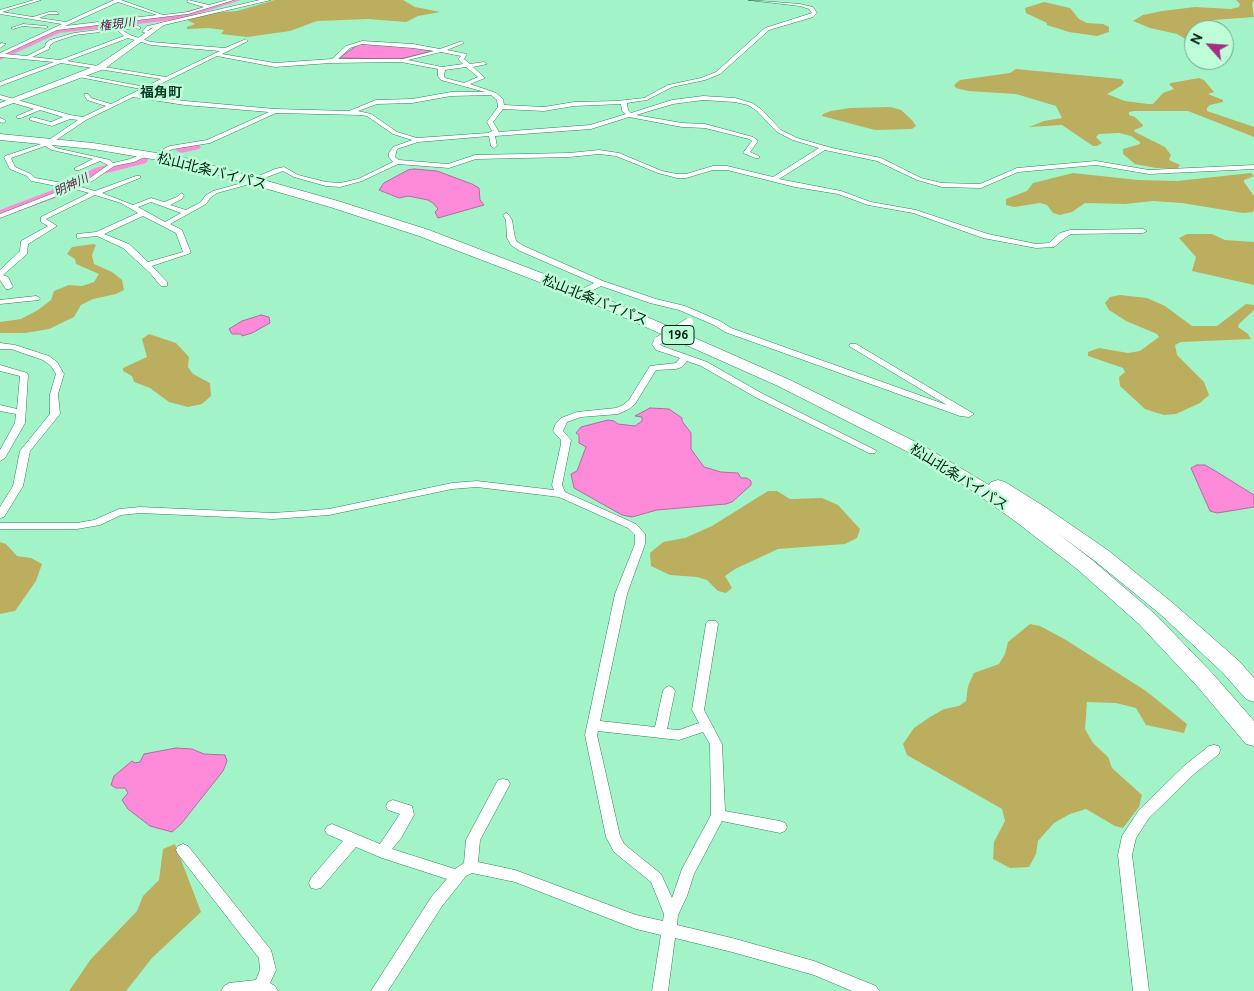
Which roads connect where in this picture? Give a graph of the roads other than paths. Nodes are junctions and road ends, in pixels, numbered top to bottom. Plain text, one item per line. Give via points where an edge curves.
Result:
1 (38, 0) edge
2 (232, 0) edge
3 (268, 0) edge
4 (750, 0) edge
5 (104, 1) edge
6 (117, 1) edge
7 (189, 1) dead end
8 (212, 7) junction
9 (1, 13) edge
10 (58, 13) dead end
11 (110, 16) dead end
12 (165, 16) junction
13 (33, 18) junction
14 (109, 22) junction
15 (100, 24) junction
16 (59, 27) junction
17 (13, 28) dead end
18 (138, 28) dead end
19 (118, 29) junction
20 (128, 36) junction
21 (139, 39) junction
22 (246, 40) dead end
23 (462, 42) dead end
24 (1, 46) edge
25 (12, 48) junction
26 (226, 50) junction
27 (438, 52) junction
28 (219, 54) junction
29 (0, 55) edge
30 (19, 56) junction
31 (29, 57) junction
32 (59, 60) junction
33 (334, 60) junction
34 (401, 60) junction
35 (5, 61) dead end
36 (484, 64) dead end
37 (468, 66) junction
38 (100, 67) junction
39 (442, 68) junction
40 (87, 72) junction
41 (80, 76) junction
42 (127, 77) dead end
43 (168, 78) junction
44 (0, 84) edge
45 (466, 84) junction
46 (670, 86) junction
47 (148, 89) junction
48 (86, 95) dead end
49 (489, 95) junction
50 (134, 96) junction
51 (0, 97) edge
52 (687, 99) junction
53 (12, 102) junction
54 (624, 102) junction
55 (0, 106) edge
56 (113, 106) junction
57 (501, 107) junction
58 (39, 109) junction
59 (275, 111) junction
60 (350, 112) junction
61 (631, 116) junction
62 (19, 117) dead end
63 (69, 117) junction
64 (84, 119) junction
65 (32, 120) dead end
66 (1, 128) edge
67 (494, 133) junction
68 (51, 140) junction
69 (417, 140) junction
70 (494, 146) dead end
71 (824, 148) junction
72 (154, 153) junction
73 (757, 157) dead end
74 (99, 159) junction
75 (7, 162) edge
76 (397, 162) junction
77 (0, 163) edge
78 (1254, 167) edge
79 (108, 168) junction
80 (78, 169) dead end
81 (138, 177) dead end
82 (256, 178) junction
83 (773, 180) junction
84 (75, 187) junction
85 (96, 193) junction
86 (181, 195) dead end
87 (164, 205) junction
88 (133, 207) junction
89 (144, 213) junction
90 (187, 213) junction
91 (506, 215) dead end
92 (0, 216) edge
93 (166, 224) junction
94 (1143, 232) dead end
95 (98, 234) junction
96 (80, 236) dead end
97 (147, 265) junction
98 (0, 276) edge
99 (164, 284) dead end
100 (9, 287) dead end
101 (590, 288) junction
102 (36, 298) dead end
103 (0, 302) edge
104 (700, 316) junction
105 (0, 346) edge
106 (853, 346) dead end
107 (686, 356) junction
108 (0, 368) edge
109 (0, 408) edge
110 (22, 413) junction
111 (872, 451) dead end
112 (2, 452) edge
113 (561, 494) junction
114 (0, 515) edge
115 (0, 526) edge
116 (712, 624) dead end
117 (669, 691) dead end
118 (1254, 693) edge
119 (593, 725) junction
120 (706, 726) junction
121 (660, 733) junction
122 (1254, 737) edge
123 (1214, 750) dead end
124 (503, 784) dead end
125 (393, 806) dead end
126 (718, 815) junction
127 (780, 827) dead end
128 (332, 830) dead end
129 (353, 840) junction
130 (183, 850) dead end
131 (382, 852) junction
132 (471, 867) junction
133 (458, 876) junction
134 (316, 883) dead end
135 (671, 914) junction
136 (667, 931) junction
137 (266, 989) edge
138 (229, 991) edge
139 (379, 991) edge
140 (660, 991) edge
141 (870, 991) edge
142 (1141, 991) edge

1 - 9 street
2 - 8 street
3 - 21 street via 148,28
4 - 46 street via 800,5 811,8 815,13 767,29 718,73
5 - 6 street
6 - 12 street
6 - 16 street
7 - 8 street
8 - 12 street
9 - 13 street
10 - 13 street
11 - 15 street via 100,20
12 - 14 street
13 - 16 street
14 - 15 street
14 - 19 street
15 - 16 street
16 - 17 street via 23,25
16 - 25 street
18 - 19 street
19 - 20 street
19 - 31 street via 74,34 52,41 47,48
20 - 21 street
20 - 32 street
21 - 26 street via 157,44
21 - 38 street
22 - 26 street
23 - 27 street
24 - 25 street
25 - 29 street
26 - 28 street
27 - 33 street via 413,46 362,42 348,48
27 - 34 street
27 - 37 street via 465,55 461,59
28 - 33 street via 275,65
28 - 43 street
29 - 30 street
30 - 31 street
30 - 35 street
31 - 32 street
32 - 38 street
32 - 44 street
33 - 34 street
34 - 39 street
36 - 37 street
37 - 39 street
37 - 45 street via 482,78
38 - 40 street
38 - 43 street
39 - 45 street via 443,79
40 - 41 street
40 - 42 street via 120,80
41 - 47 street
41 - 53 street
43 - 47 street
45 - 49 street
46 - 52 street via 682,91
46 - 54 street via 645,99
47 - 50 street
48 - 56 street via 89,99
49 - 57 street via 500,99
49 - 60 street via 451,94 412,101 376,102
50 - 56 street
50 - 59 street
51 - 53 street
52 - 61 street
52 - 71 street via 722,99 750,104 786,135
53 - 55 street
53 - 58 street
54 - 57 street via 544,109
54 - 61 street via 625,111
56 - 64 street
57 - 67 street via 490,122
58 - 62 street
58 - 63 street
59 - 60 street
59 - 72 street via 208,142 172,146
60 - 69 street via 369,115 395,133
61 - 67 street via 579,129
61 - 73 street via 706,126 751,138 755,141 746,153
63 - 64 street
63 - 65 street via 52,124
64 - 68 street
66 - 68 highway, 松山北条バイパス / 196
67 - 69 street
67 - 70 street
68 - 72 highway, 松山北条バイパス / 196
68 - 74 street via 54,149
68 - 75 street
69 - 76 street via 394,148 392,157
71 - 78 street via 879,159 919,179 959,186 981,186 1026,169 1096,163 1149,172
71 - 83 street
72 - 79 street
72 - 82 highway, 松山北条バイパス / 196
74 - 79 street via 108,161
74 - 80 street
75 - 77 street
75 - 84 street via 37,182
76 - 82 street via 360,180 340,185 296,176 284,169
76 - 83 street via 449,166 475,157 609,152 677,176 727,168
79 - 84 street
81 - 85 street
82 - 90 street via 215,192
82 - 101 highway, 松山北条バイパス / 196
83 - 94 street via 839,192 870,204 914,211 986,236 1036,246 1051,245 1070,232
84 - 85 street
84 - 92 street
85 - 88 street
85 - 98 street via 43,218 54,226 26,242 24,252
86 - 87 street
87 - 88 street via 151,200
87 - 90 street
88 - 89 street
89 - 93 street
89 - 95 street
90 - 93 street
91 - 101 street via 514,243
93 - 97 street via 181,235 187,253
95 - 96 street
95 - 97 street via 126,246
97 - 99 street
98 - 100 street via 6,279
101 - 104 street via 682,308
101 - 118 highway, 松山北条バイパス / 196 via 792,377 978,474 1102,556 1167,609 1231,667
101 - 122 highway, 松山北条バイパス / 196 via 784,383 971,481 1084,564 1147,619
102 - 103 street
104 - 106 street via 728,330 969,414
104 - 107 street, bridge via 656,344 659,348
105 - 114 street via 46,358 60,374 54,394 55,414 25,450 18,486
107 - 111 street
107 - 113 street via 673,367 653,368 626,407 618,411 580,414 564,420 558,430 566,440 557,485
108 - 110 street via 24,375
109 - 110 street
110 - 112 street via 20,423
113 - 115 street via 477,484 452,486 329,512 273,516 140,510 120,512 78,526
113 - 119 street via 632,526 640,534 640,544 621,594
116 - 120 street via 698,710
117 - 121 street
119 - 121 street
119 - 135 street via 591,735 613,837 618,848 656,878
120 - 121 street via 679,735
120 - 126 street via 716,744
123 - 142 street via 1144,814 1128,836 1126,856
124 - 132 street via 473,840
125 - 131 street via 407,810 407,815
126 - 127 street
126 - 135 street via 687,873
128 - 129 street
129 - 131 street
129 - 134 street
130 - 137 street via 266,955
131 - 133 street
132 - 133 street
132 - 136 street via 515,876
133 - 139 street via 437,901
135 - 136 street
136 - 140 street
136 - 141 street via 814,968
137 - 138 street

